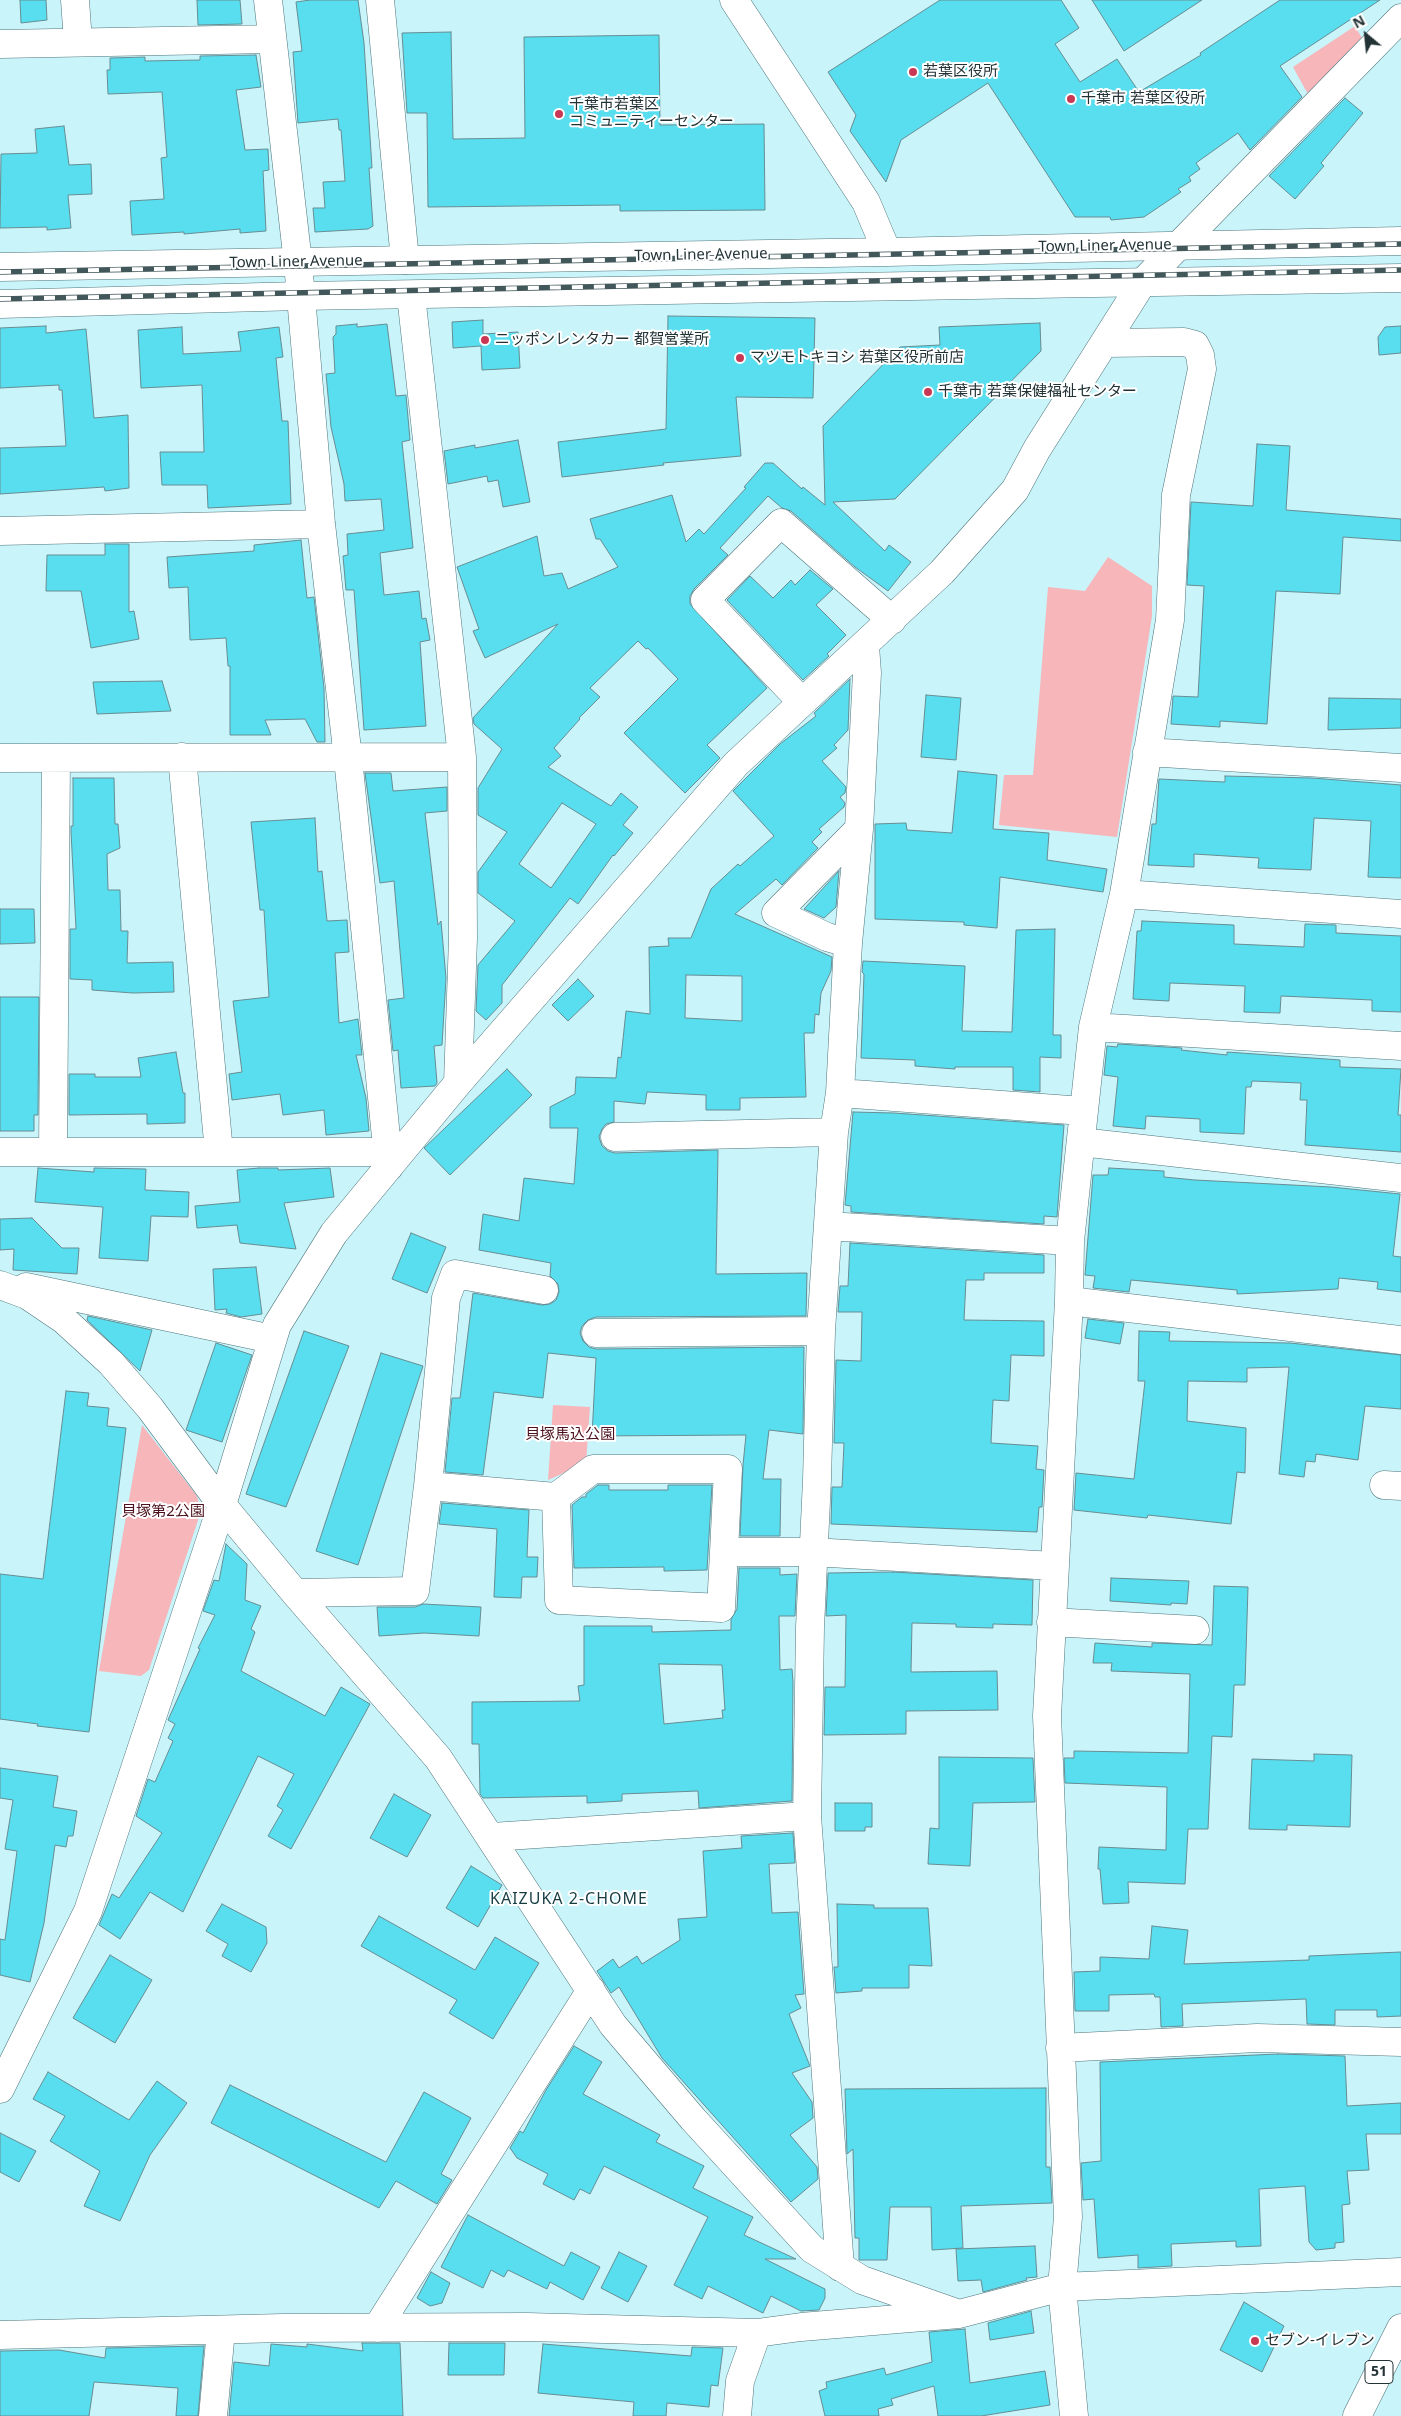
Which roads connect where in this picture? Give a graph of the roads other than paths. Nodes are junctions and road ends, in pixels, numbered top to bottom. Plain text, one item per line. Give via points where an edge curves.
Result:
1 (74, 0) edge
2 (268, 0) edge
3 (380, 0) edge
4 (734, 0) edge
5 (1401, 18) edge
6 (272, 39) junction
7 (78, 42) junction
8 (0, 44) edge
9 (1401, 240) edge
10 (1181, 244) junction
11 (887, 252) junction
12 (405, 260) junction
13 (298, 263) junction
14 (0, 267) edge
15 (1401, 278) edge
16 (1142, 283) junction
17 (411, 295) junction
18 (300, 296) junction
19 (0, 304) edge
20 (1105, 343) junction
21 (320, 524) junction
22 (0, 531) edge
23 (892, 620) junction
24 (865, 646) junction
25 (802, 702) junction
26 (1147, 752) junction
27 (182, 757) junction
28 (462, 757) junction
29 (0, 758) edge
30 (56, 758) junction
31 (348, 758) junction
32 (1401, 768) edge
33 (859, 829) junction
34 (1124, 894) junction
35 (1401, 914) edge
36 (848, 943) junction
37 (1093, 1027) junction
38 (1401, 1046) edge
39 (458, 1083) junction
40 (840, 1094) junction
41 (1083, 1112) junction
42 (834, 1132) junction
43 (615, 1137) dead end
44 (1081, 1142) junction
45 (0, 1152) edge
46 (53, 1152) junction
47 (219, 1152) junction
48 (388, 1160) junction
49 (1401, 1178) edge
50 (828, 1226) junction
51 (1070, 1241) junction
52 (0, 1283) edge
53 (544, 1290) dead end
54 (1070, 1301) junction
55 (821, 1331) junction
56 (596, 1333) dead end
57 (272, 1339) junction
58 (1401, 1340) edge
59 (428, 1486) junction
60 (556, 1497) junction
61 (222, 1505) junction
62 (724, 1552) junction
63 (812, 1552) junction
64 (1054, 1566) junction
65 (295, 1593) junction
66 (1051, 1622) junction
67 (1195, 1630) dead end
68 (807, 1816) junction
69 (492, 1836) junction
70 (591, 1990) junction
71 (1401, 2042) edge
72 (1060, 2048) junction
73 (0, 2089) edge
74 (840, 2267) junction
75 (1401, 2272) edge
76 (1062, 2287) junction
77 (959, 2314) junction
78 (377, 2328) junction
79 (1401, 2328) edge
80 (221, 2330) junction
81 (757, 2333) junction
82 (0, 2335) edge
83 (213, 2416) edge
84 (737, 2416) edge
85 (1074, 2416) edge
86 (1357, 2416) edge

1 - 7 main road
2 - 6 main road
3 - 12 main road
4 - 11 main road via 866,202
5 - 10 main road
6 - 7 main road
6 - 13 main road
7 - 8 main road
9 - 10 main road, Town Liner Avenue
10 - 11 main road, Town Liner Avenue
10 - 16 main road
11 - 12 main road, Town Liner Avenue
12 - 13 main road, Town Liner Avenue
13 - 14 main road, Town Liner Avenue
13 - 18 main road
15 - 16 main road
16 - 17 main road
16 - 20 main road
17 - 18 main road
17 - 28 main road
18 - 19 main road
18 - 21 main road
20 - 23 main road via 1037,449 1015,490 942,572
20 - 26 main road via 1190,343 1195,345 1200,355 1202,369 1176,495 1170,620
21 - 22 main road
21 - 31 main road
23 - 24 main road
23 - 25 main road via 781,523 705,600
24 - 25 main road
24 - 33 main road via 867,673
25 - 39 main road via 736,764
26 - 32 main road
26 - 34 main road
27 - 30 main road
27 - 31 main road
27 - 47 main road
28 - 31 main road
28 - 39 main road via 463,938
29 - 30 main road
30 - 46 main road
31 - 48 main road
33 - 36 main road
33 - 36 main road via 776,914
34 - 35 main road
34 - 37 main road
36 - 40 main road
37 - 38 main road
37 - 41 main road
39 - 48 main road
40 - 41 main road
40 - 42 main road
41 - 44 main road
42 - 43 main road
42 - 50 main road
44 - 49 main road
44 - 51 main road
45 - 46 main road
46 - 47 main road
47 - 48 main road
48 - 57 main road via 334,1233 277,1325
50 - 51 main road
50 - 55 main road
51 - 54 main road
52 - 57 main road
52 - 61 main road via 27,1295 64,1320 111,1363 150,1408
53 - 59 main road via 455,1274 446,1298
54 - 58 main road
54 - 64 main road
55 - 56 main road
55 - 63 main road
57 - 61 main road
59 - 60 main road
59 - 65 main road via 415,1591
60 - 62 main road via 593,1469 728,1468
60 - 62 main road via 558,1600 721,1608
61 - 65 main road
61 - 73 main road via 88,1911
62 - 63 main road
63 - 64 main road
63 - 68 main road
64 - 66 main road
65 - 69 main road via 438,1758
66 - 67 main road
66 - 72 main road via 1046,1716
68 - 69 main road
68 - 74 main road
69 - 70 main road
70 - 74 main road via 613,2024 693,2119 812,2249
70 - 78 main road
71 - 72 main road via 1257,2038
72 - 76 main road via 1068,2217
74 - 77 main road via 862,2280
75 - 76 main road
76 - 77 main road
76 - 85 main road
77 - 81 main road
78 - 80 main road
78 - 81 main road via 527,2326
79 - 86 main road, 51
80 - 82 main road
80 - 83 main road
81 - 84 main road via 740,2381

